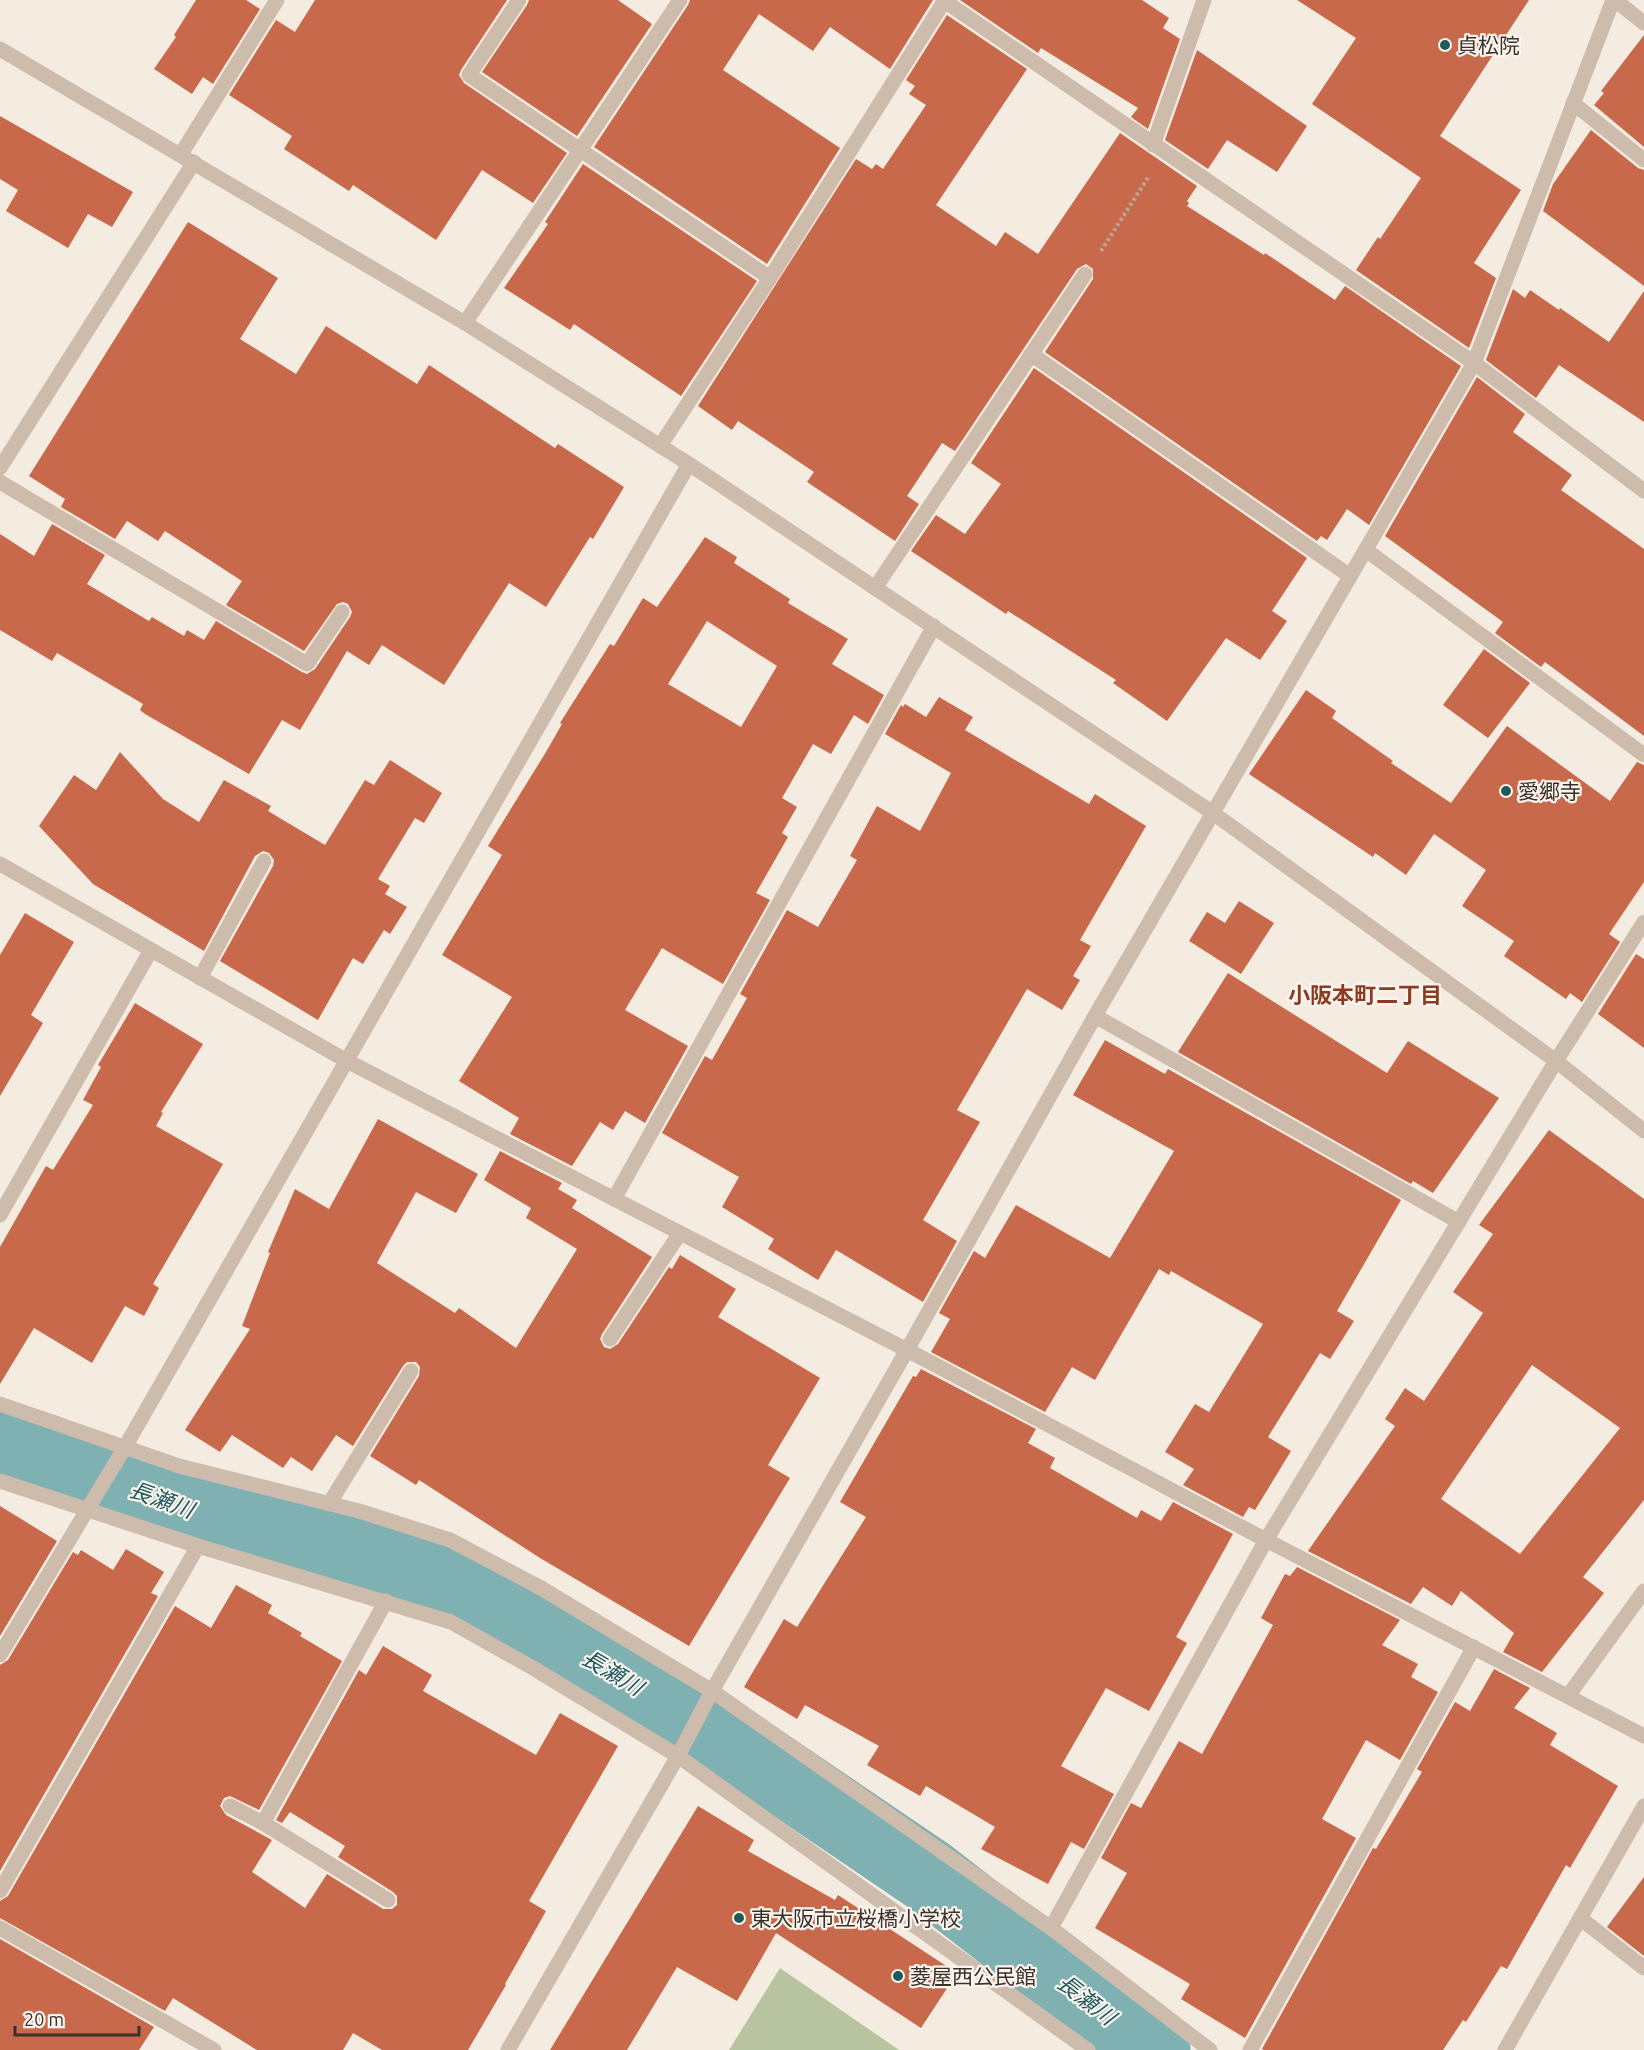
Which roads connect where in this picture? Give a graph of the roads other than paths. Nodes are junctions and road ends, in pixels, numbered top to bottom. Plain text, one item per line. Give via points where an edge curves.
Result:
1 (277, 0) edge
2 (519, 0) edge
3 (680, 0) edge
4 (945, 0) edge
5 (1204, 0) edge
6 (1614, 0) edge
7 (1644, 23) edge
8 (0, 49) edge
9 (1573, 103) junction
10 (1159, 149) junction
11 (581, 151) junction
12 (187, 158) junction
13 (1644, 160) edge
14 (1085, 274) road end
15 (770, 278) junction
16 (465, 323) junction
17 (1031, 354) junction
18 (1474, 363) junction
19 (660, 446) junction
20 (689, 464) junction
21 (0, 468) edge
22 (0, 482) edge
23 (1644, 491) edge
24 (1366, 550) junction
25 (1350, 576) junction
26 (875, 588) junction
27 (342, 612) dead end
28 (934, 626) junction
29 (1644, 755) edge
30 (1213, 813) junction
31 (264, 861) dead end
32 (0, 864) edge
33 (1644, 922) edge
34 (151, 950) junction
35 (200, 978) junction
36 (1095, 1016) junction
37 (347, 1061) junction
38 (1556, 1061) junction
39 (1644, 1131) edge
40 (614, 1198) junction
41 (0, 1215) edge
42 (1458, 1222) junction
43 (680, 1233) junction
44 (610, 1339) dead end
45 (907, 1350) junction
46 (411, 1371) dead end
47 (0, 1404) edge
48 (125, 1447) junction
49 (0, 1481) edge
50 (329, 1504) junction
51 (88, 1510) junction
52 (1266, 1540) junction
53 (198, 1546) junction
54 (1644, 1591) edge
55 (386, 1601) junction
56 (1474, 1647) junction
57 (0, 1655) edge
58 (712, 1691) junction
59 (1569, 1696) junction
60 (1644, 1736) edge
61 (678, 1756) junction
62 (231, 1806) dead end
63 (1644, 1806) edge
64 (263, 1823) junction
65 (0, 1891) edge
66 (388, 1900) dead end
67 (1580, 1918) junction
68 (0, 1928) edge
69 (1051, 1928) junction
70 (1644, 1968) edge
71 (214, 2050) edge
72 (508, 2050) edge
73 (1088, 2050) edge
74 (1210, 2050) edge
75 (1250, 2050) edge
76 (1505, 2050) edge

1 - 12 street
2 - 11 street via 469,75
3 - 11 street
4 - 10 street
4 - 15 street
5 - 10 street
6 - 7 street
6 - 9 street
8 - 12 street
9 - 13 street
9 - 18 street
10 - 18 street
11 - 15 street
11 - 16 street
12 - 16 street
12 - 21 street
14 - 17 street
15 - 19 street
16 - 19 street
17 - 25 street
17 - 26 street
18 - 23 street
18 - 24 street
19 - 20 street
20 - 26 street
20 - 37 street
22 - 27 street via 307,664
24 - 25 street
24 - 29 street
25 - 30 street
26 - 28 street
28 - 30 street
28 - 40 street
30 - 36 street
30 - 38 street
31 - 35 street
32 - 34 street
33 - 38 street
34 - 35 street
34 - 41 street
35 - 37 street
36 - 42 street
36 - 45 street
37 - 40 street
37 - 48 street
38 - 39 street
38 - 42 street
40 - 43 street
42 - 52 street
43 - 44 street
43 - 45 street
45 - 52 street
45 - 58 street
46 - 50 street
47 - 48 street
48 - 50 street via 179,1466
48 - 51 street
49 - 51 street
50 - 58 street via 450,1540 541,1588
51 - 53 street
51 - 57 street
52 - 56 street
52 - 69 street
53 - 55 street
53 - 65 street
54 - 59 street
55 - 61 street via 451,1622
55 - 64 street
56 - 59 street
56 - 75 street
58 - 61 street
58 - 69 street
59 - 60 street
61 - 72 street
61 - 73 street
62 - 64 street
63 - 67 street
64 - 66 street
67 - 70 street
67 - 76 street
68 - 71 street
69 - 74 street

